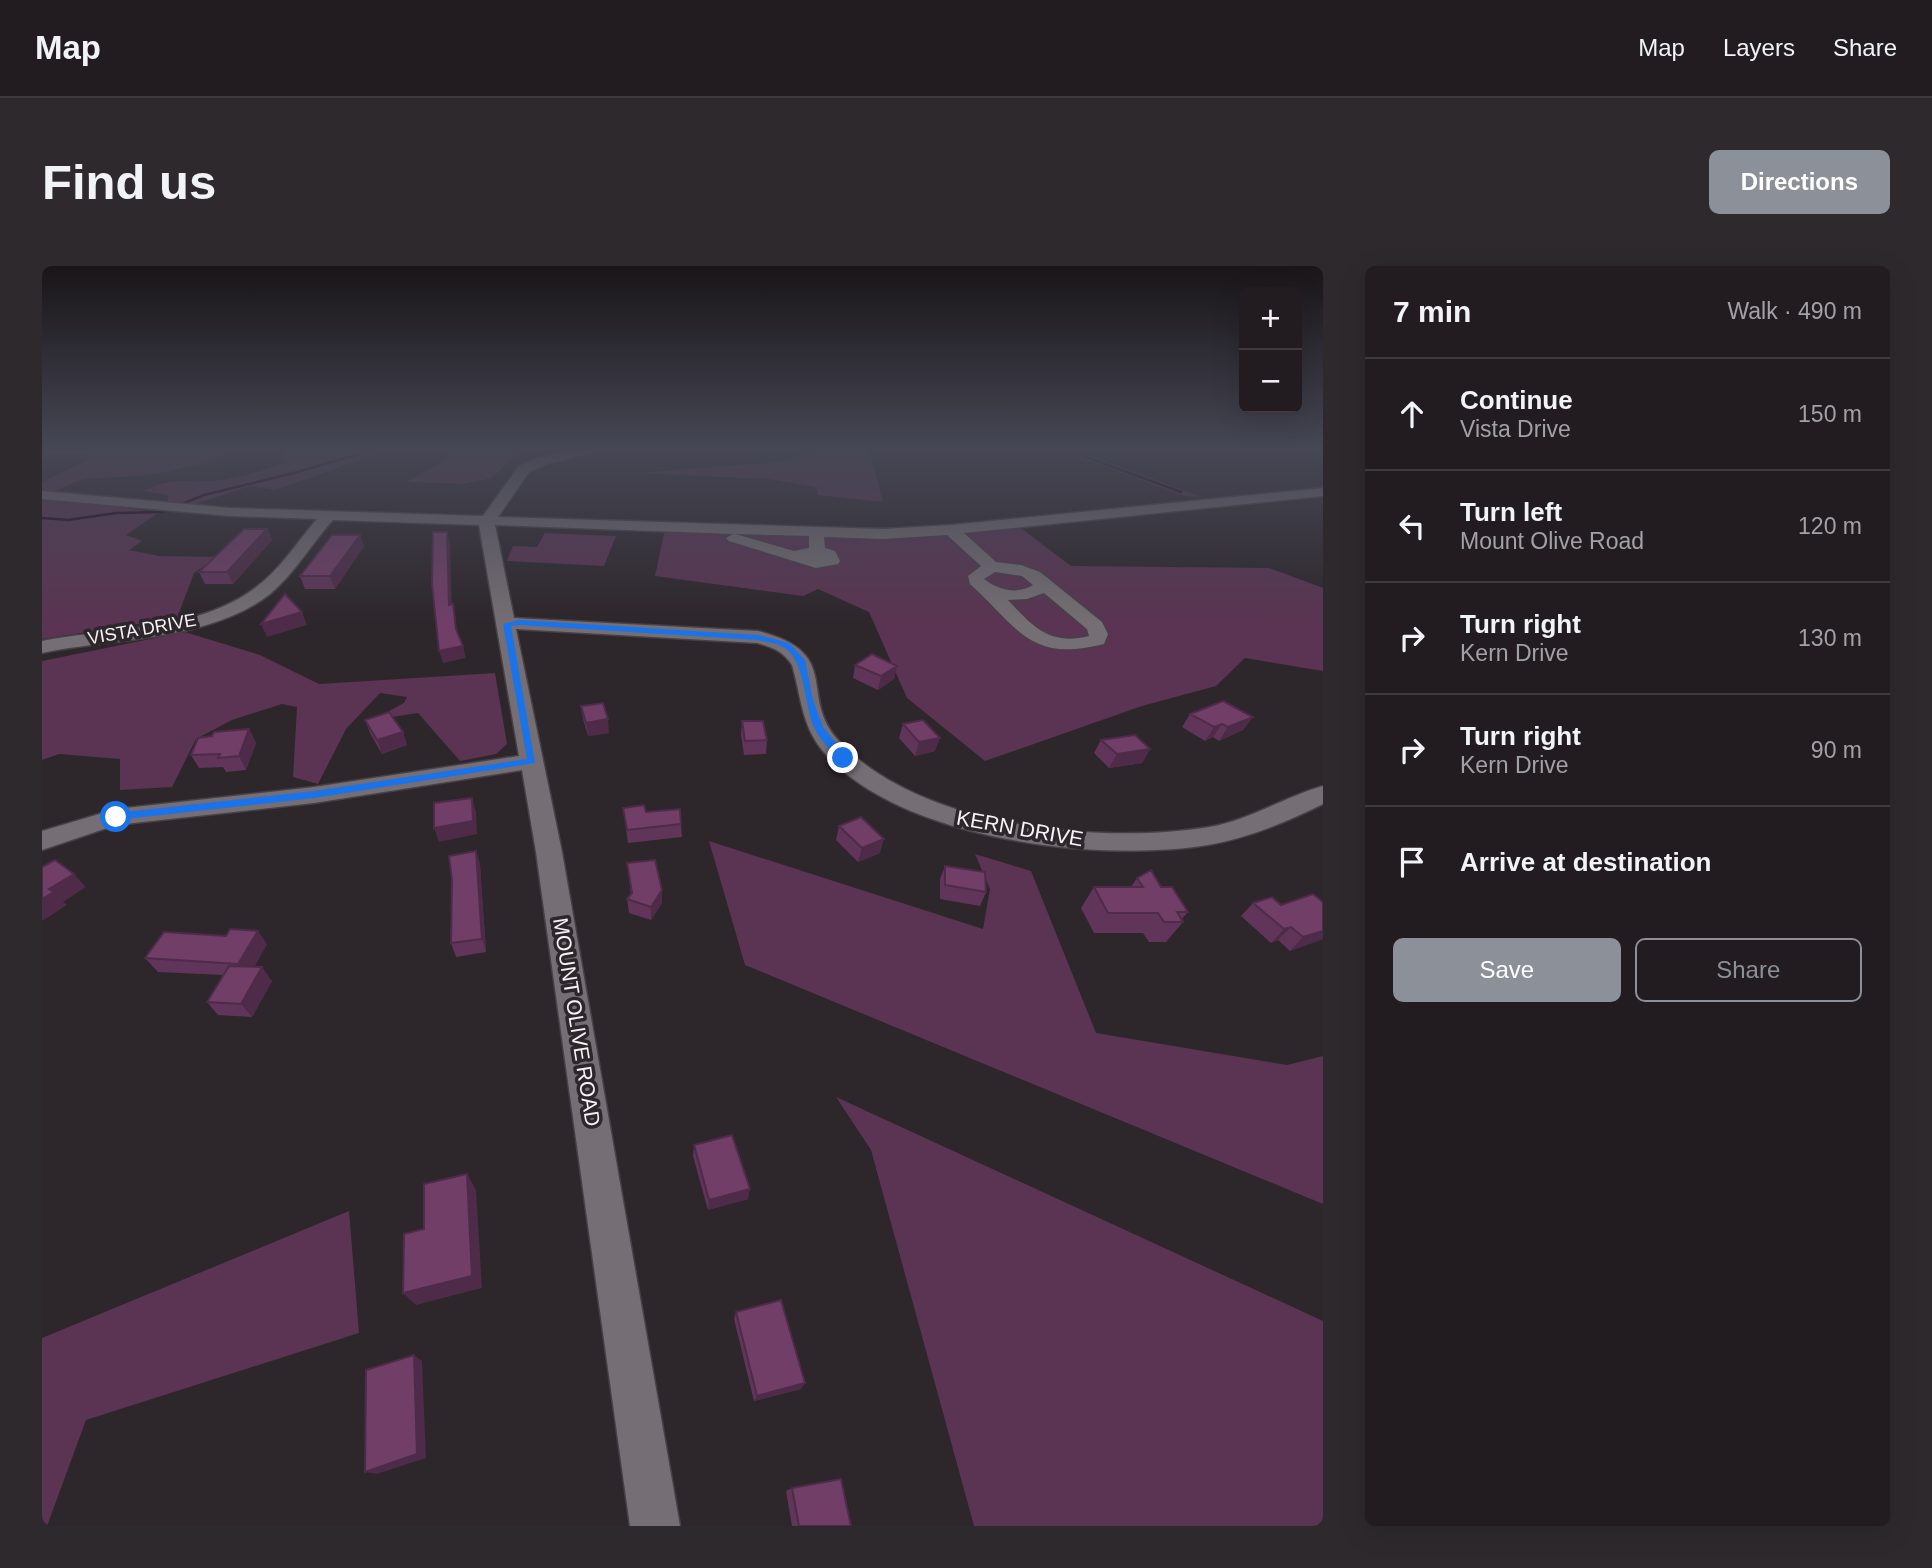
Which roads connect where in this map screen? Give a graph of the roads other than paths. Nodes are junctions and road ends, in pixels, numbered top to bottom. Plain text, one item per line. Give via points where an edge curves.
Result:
1 (163, 506) edge
2 (502, 506) edge
3 (1188, 506) edge
4 (329, 515) junction
5 (488, 528) junction
6 (951, 530) junction
7 (816, 532) junction
8 (730, 537) dead end
9 (992, 567) junction
10 (1042, 583) junction
11 (987, 589) junction
12 (507, 624) junction
13 (42, 647) edge
14 (532, 761) junction
15 (1323, 794) edge
16 (42, 841) edge
17 (655, 1526) edge

1 - 4 street
2 - 5 street
3 - 6 street
4 - 5 street
4 - 13 street, VISTA DRIVE via 267,587 237,605 179,624
5 - 7 street via 589,531 602,525
5 - 12 street, MOUNT OLIVE ROAD
6 - 7 street
6 - 9 street
7 - 8 street via 811,554 778,554
9 - 10 street via 1027,572
9 - 11 street via 976,576
10 - 11 street via 1036,591 1023,595
10 - 11 street via 1095,626 1099,637 1065,646 1041,641
12 - 14 street, MOUNT OLIVE ROAD
12 - 15 street, KERN DRIVE via 758,638 786,645 802,662 818,727 843,758 925,807 1004,829 1088,841 1187,839 1257,823
14 - 16 street via 314,795 116,817
14 - 17 street, MOUNT OLIVE ROAD

